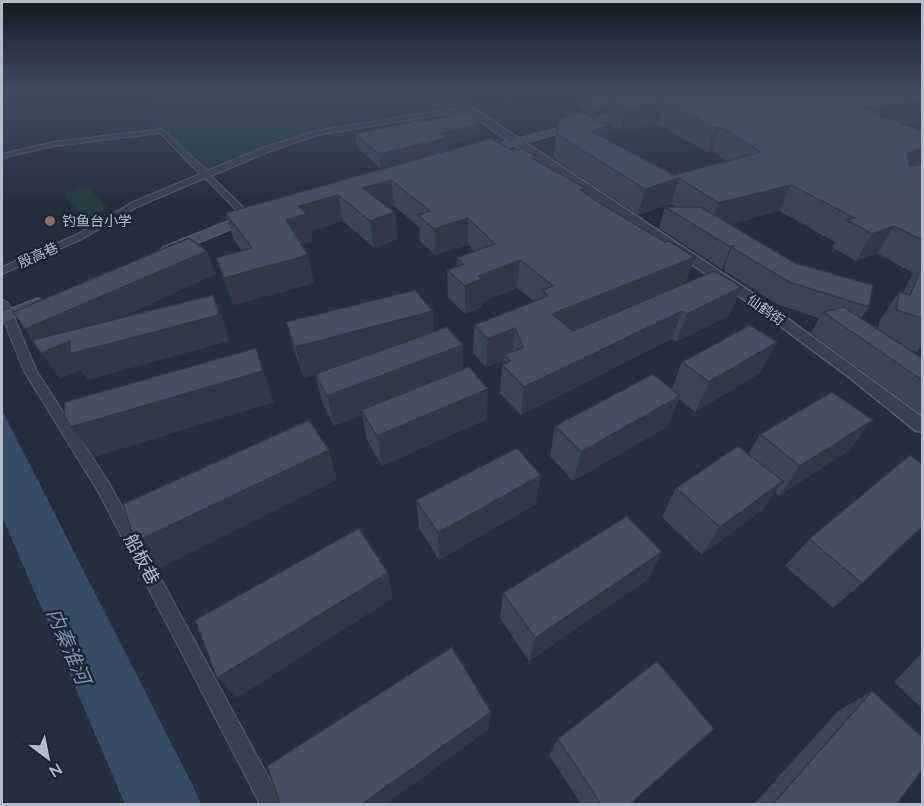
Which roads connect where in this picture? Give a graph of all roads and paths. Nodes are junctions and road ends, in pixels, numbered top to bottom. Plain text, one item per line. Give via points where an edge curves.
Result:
1 (344, 129) edge
2 (496, 129) edge
3 (567, 129) edge
4 (515, 142) junction
5 (469, 155) edge
6 (2, 156) edge
7 (204, 174) junction
8 (269, 210) edge
9 (248, 217) junction
10 (160, 253) edge
11 (2, 272) edge
12 (50, 298) edge
13 (3, 313) edge
14 (922, 426) edge
15 (272, 804) edge

1 - 7 street, 殷高巷 via 316,133
2 - 4 street, 仙鹤街
3 - 4 main road
4 - 5 main road
4 - 14 street, 仙鹤街 via 848,366
6 - 7 street via 54,144 162,131
7 - 9 street
7 - 11 street, 殷高巷
8 - 9 main road
9 - 10 main road
12 - 13 main road
13 - 15 street, 船板巷 via 30,371 104,488

